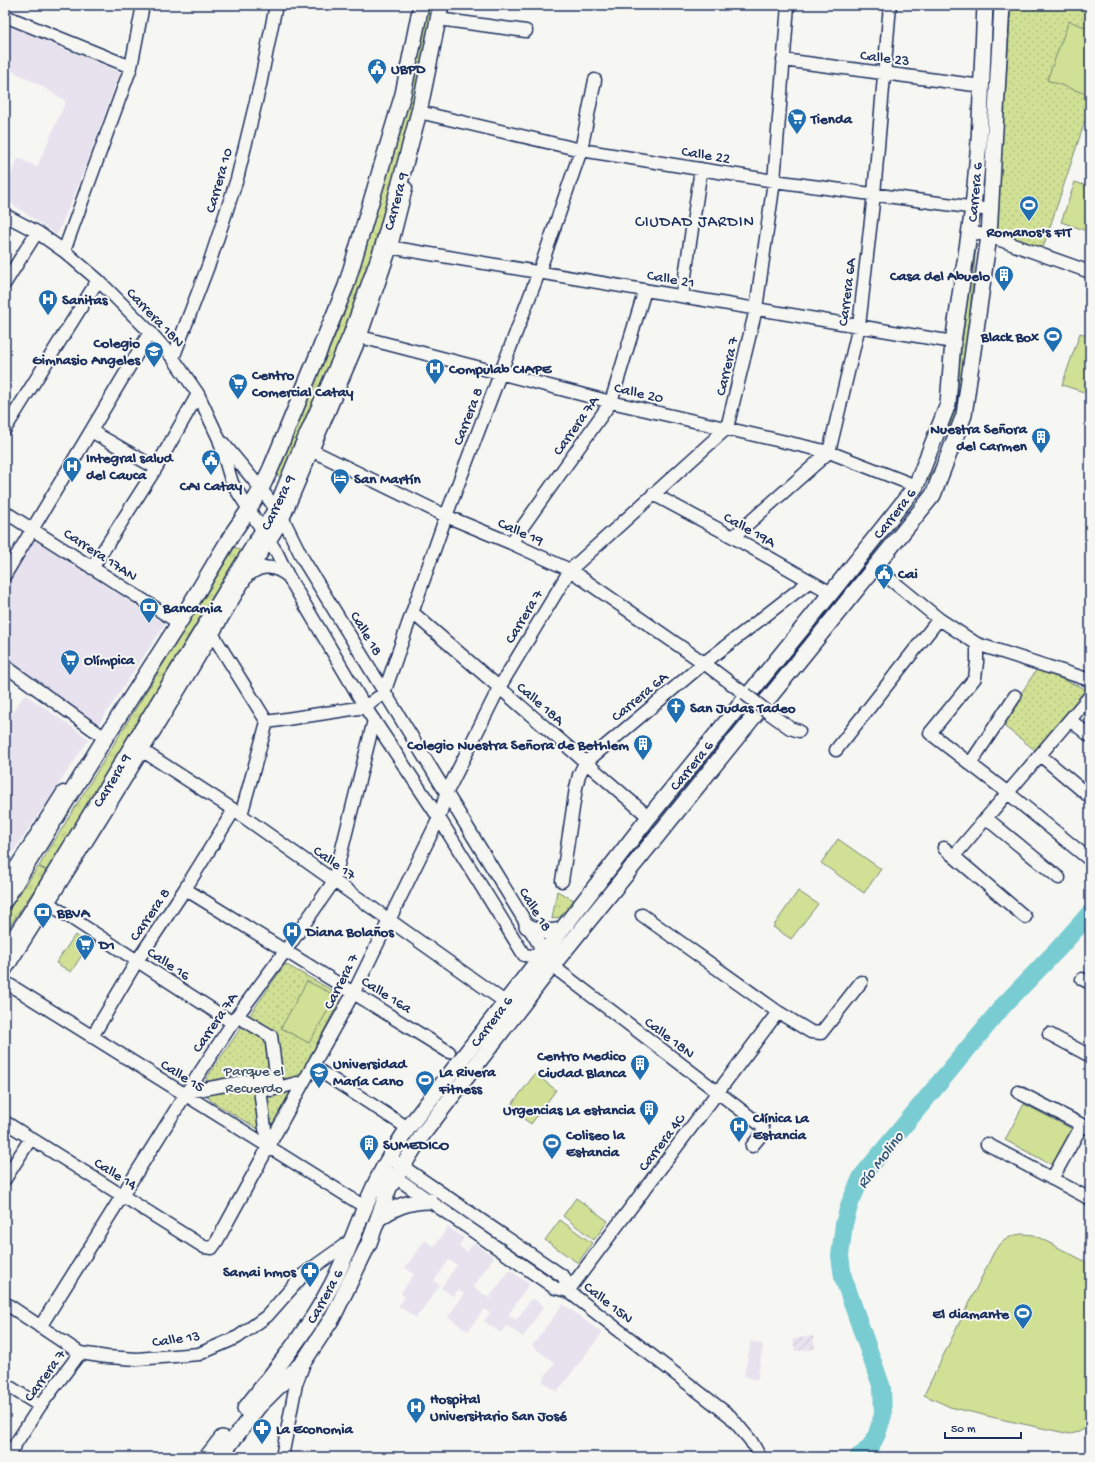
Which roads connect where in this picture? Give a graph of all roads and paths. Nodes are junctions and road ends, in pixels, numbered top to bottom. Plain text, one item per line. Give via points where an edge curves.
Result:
1 (143, 5) edge
2 (276, 5) edge
3 (421, 5) edge
4 (447, 5) edge
5 (788, 5) edge
6 (890, 5) edge
7 (985, 5) edge
8 (1002, 5) edge
9 (441, 15) edge
10 (5, 16) edge
11 (526, 31) dead end
12 (783, 60) junction
13 (131, 67) junction
14 (884, 73) junction
15 (596, 80) dead end
16 (982, 86) junction
17 (423, 112) junction
18 (581, 150) junction
19 (701, 169) junction
20 (774, 181) junction
21 (874, 194) junction
22 (973, 208) junction
23 (990, 210) junction
24 (5, 215) edge
25 (37, 232) junction
26 (971, 232) junction
27 (989, 236) junction
28 (387, 247) junction
29 (64, 251) junction
30 (540, 272) junction
31 (1090, 272) edge
32 (98, 280) junction
33 (5, 283) edge
34 (645, 290) junction
35 (682, 296) junction
36 (756, 309) junction
37 (859, 326) junction
38 (150, 332) junction
39 (356, 336) junction
40 (953, 342) junction
41 (174, 358) junction
42 (500, 374) junction
43 (198, 394) junction
44 (612, 402) junction
45 (728, 428) junction
46 (5, 429) edge
47 (90, 431) junction
48 (219, 439) junction
49 (313, 451) junction
50 (829, 452) junction
51 (156, 468) junction
52 (232, 483) joint
53 (916, 486) junction
54 (261, 489) junction
55 (653, 494) junction
56 (248, 511) junction
57 (5, 512) edge
58 (280, 514) junction
59 (446, 516) junction
60 (32, 529) junction
61 (266, 537) junction
62 (734, 537) junction
63 (511, 543) junction
64 (874, 566) junction
65 (92, 568) junction
66 (570, 570) junction
67 (5, 575) edge
68 (247, 576) junction
69 (288, 576) junction
70 (810, 581) junction
71 (831, 593) junction
72 (413, 613) junction
73 (939, 619) junction
74 (176, 621) junction
75 (213, 634) junction
76 (977, 644) junction
77 (704, 662) junction
78 (5, 666) edge
79 (1090, 680) edge
80 (499, 688) junction
81 (384, 693) junction
82 (1015, 696) dead end
83 (1090, 696) edge
84 (365, 707) junction
85 (374, 720) junction
86 (1070, 720) junction
87 (267, 722) junction
88 (799, 731) dead end
89 (102, 736) junction
90 (1090, 736) edge
91 (836, 750) dead end
92 (143, 751) junction
93 (1040, 755) junction
94 (585, 763) junction
95 (970, 764) junction
96 (1008, 793) junction
97 (446, 794) junction
98 (1090, 796) edge
99 (237, 813) junction
100 (649, 817) junction
101 (439, 818) junction
102 (986, 818) junction
103 (944, 848) dead end
104 (954, 856) junction
105 (1090, 860) edge
106 (1059, 878) dead end
107 (334, 881) junction
108 (562, 881) dead end
109 (5, 884) edge
110 (185, 889) junction
111 (5, 900) edge
112 (48, 904) junction
113 (642, 915) dead end
114 (1025, 917) dead end
115 (389, 919) junction
116 (527, 926) junction
117 (561, 930) junction
118 (286, 950) junction
119 (5, 952) edge
120 (136, 961) junction
121 (546, 961) junction
122 (5, 971) edge
123 (5, 982) edge
124 (861, 982) dead end
125 (354, 992) junction
126 (505, 1002) junction
127 (778, 1012) junction
128 (235, 1020) junction
129 (1049, 1034) dead end
130 (92, 1037) junction
131 (449, 1052) dead end
132 (1090, 1056) edge
133 (312, 1066) junction
134 (277, 1082) junction
135 (302, 1085) junction
136 (260, 1086) junction
137 (1018, 1092) dead end
138 (718, 1093) junction
139 (186, 1094) junction
140 (5, 1122) edge
141 (1086, 1127) edge
142 (408, 1128) junction
143 (31, 1138) junction
144 (987, 1144) dead end
145 (270, 1145) junction
146 (752, 1146) dead end
147 (392, 1167) junction
148 (5, 1179) edge
149 (1052, 1179) junction
150 (122, 1195) junction
151 (1090, 1199) edge
152 (430, 1201) junction
153 (365, 1208) junction
154 (378, 1219) junction
155 (353, 1240) junction
156 (212, 1248) joint
157 (568, 1290) junction
158 (5, 1303) edge
159 (40, 1326) junction
160 (80, 1353) junction
161 (304, 1361) junction
162 (5, 1384) edge
163 (40, 1406) junction
164 (7, 1457) edge
165 (207, 1457) edge
166 (220, 1457) edge
167 (282, 1457) edge
168 (760, 1457) edge

1 - 13 street
2 - 41 street, Carrera 10 via 237,179
3 - 54 main road, Carrera 9 via 403,94 346,286
4 - 9 street
5 - 12 street, Carrera 7
6 - 14 street, Carrera 6A
7 - 16 main road, Carrera 6
8 - 23 main road, Carrera 6
9 - 11 street
9 - 17 main road, Carrera 9
10 - 13 street
12 - 14 street, Calle 23
12 - 20 street, Carrera 7
13 - 29 street
14 - 16 street, Calle 23
14 - 21 street, Carrera 6A
15 - 18 street, Carrera 8
16 - 22 main road, Carrera 6
17 - 18 street, Calle 22
17 - 28 main road, Carrera 9
18 - 19 street, Calle 22
18 - 30 street, Carrera 8
19 - 20 street, Calle 22
19 - 35 street
20 - 21 street, Calle 22
20 - 36 street, Carrera 7
21 - 22 street, Calle 22
21 - 37 street, Carrera 6A
22 - 23 street, Calle 22
22 - 26 main road, Carrera 6
23 - 27 main road, Carrera 6
24 - 25 street, Carrera 18N
25 - 29 street, Carrera 18N
25 - 33 street
26 - 27 street
26 - 40 main road, Carrera 6
27 - 31 street
27 - 64 main road, Carrera 6 via 964,415 933,495
28 - 30 street, Calle 21
28 - 39 main road, Carrera 9
29 - 32 street, Carrera 18N
30 - 34 street, Calle 21
30 - 42 street, Carrera 8
32 - 38 street, Carrera 18N
32 - 46 street
34 - 35 street, Calle 21
34 - 44 street, Carrera 7A
35 - 36 street, Calle 21
36 - 37 street, Calle 21
36 - 45 street, Carrera 7
37 - 40 street, Calle 21
37 - 50 street, Carrera 6A
38 - 41 street, Carrera 18N
38 - 47 street
39 - 42 street, Calle 20
39 - 49 street
39 - 58 main road, Carrera 9 via 301,449
40 - 53 main road, Carrera 6 via 948,404
41 - 43 street, Carrera 18N
42 - 44 street, Calle 20
42 - 59 street, Carrera 8
43 - 48 street, Carrera 18N
43 - 51 street
44 - 45 street, Calle 20
44 - 63 street, Carrera 7A
45 - 50 street, Calle 20
45 - 55 street, Carrera 7
47 - 51 street
47 - 60 street
48 - 52 street, Carrera 18N
48 - 54 street, Calle 18
49 - 58 street
49 - 59 street, Calle 19
50 - 53 street, Calle 20
50 - 62 street
51 - 65 street
52 - 56 street, Calle 18
53 - 71 main road, Carrera 6
54 - 56 main road, Carrera 9
54 - 58 street, Calle 18
55 - 62 street, Calle 19A
55 - 66 street, Carrera 7
56 - 61 street, Calle 18
56 - 74 main road, Carrera 9
57 - 60 street, Carrera 17AN
58 - 61 main road, Carrera 9
58 - 81 street, Calle 18 via 304,561
59 - 63 street, Calle 19
59 - 72 street, Carrera 8
60 - 65 street, Carrera 17AN
60 - 67 street
61 - 68 street
61 - 69 street, Calle 18
61 - 119 main road, Carrera 9
62 - 70 street, Calle 19A
63 - 66 street, Calle 19
64 - 73 street
64 - 121 main road, Carrera 6
65 - 74 street, Carrera 17AN
66 - 77 street, Calle 19
66 - 80 street, Carrera 7
68 - 69 street via 264,567 273,567
68 - 75 street
69 - 84 street, Calle 18
70 - 71 street, Calle 19A
70 - 77 street, Carrera 6A
71 - 100 main road, Carrera 6
72 - 80 street, Calle 18A
72 - 81 street, Carrera 8
73 - 76 street
73 - 91 street
74 - 89 main road, Carrera 9
75 - 87 street
75 - 92 street
76 - 79 street
76 - 95 street via 975,678 930,733
77 - 88 street, Calle 19, bridge via 769,713 790,728
77 - 94 street, Carrera 6A
78 - 89 street
80 - 94 street, Calle 18A
80 - 97 street, Carrera 7
81 - 84 street
81 - 97 street, Calle 18
82 - 95 street
83 - 86 street
84 - 85 street, Calle 18
84 - 87 street
85 - 101 street, Calle 18
85 - 107 street, Carrera 7A
86 - 90 street
86 - 93 street
87 - 99 street, Carrera 8
89 - 109 street
89 - 111 main road, Carrera 9
92 - 99 street, Calle 17
92 - 112 street
93 - 96 street
93 - 98 street
94 - 100 street, Calle 18A
94 - 108 street, Carrera 6A via 576,788
95 - 96 street
96 - 102 street
96 - 105 street
97 - 101 street, Carrera 7
97 - 116 street, Calle 18
99 - 107 street, Calle 17
99 - 110 street, Carrera 8
100 - 117 main road, Carrera 6
101 - 115 street, Carrera 7
101 - 121 street, Calle 18 via 524,954
102 - 104 street
102 - 106 street
103 - 104 street
104 - 114 street
107 - 115 street, Calle 17
107 - 118 street, Carrera 7A
110 - 118 street, Calle 16a
110 - 120 street, Carrera 8
112 - 120 street, Calle 16
112 - 122 street
113 - 127 street
115 - 125 street, Carrera 7
115 - 126 street, Calle 17
116 - 117 main road via 544,932
116 - 121 street, Calle 18
117 - 121 main road, Carrera 6
118 - 125 street, Calle 16a
118 - 128 street, Carrera 7A
120 - 128 street, Calle 16
120 - 130 street, Carrera 8
121 - 126 main road, Carrera 6
121 - 138 street, Calle 18N
121 - 147 main road, Carrera 6 via 422,1134
123 - 130 street, Calle 15
124 - 127 street via 821,1033 811,1032
125 - 131 street, Calle 16a
125 - 133 street, Carrera 7
126 - 142 main road, Carrera 6
127 - 138 street, Carrera 4C
128 - 134 street, Calle 16 via 271,1036
128 - 139 street, Carrera 7A
129 - 132 street
130 - 139 street, Calle 15
133 - 135 street, Carrera 7
133 - 142 street
134 - 135 street
134 - 136 street
135 - 145 street, Carrera 7
136 - 139 street
136 - 145 street via 265,1130
137 - 141 street
138 - 146 street, Calle 18N via 763,1129
138 - 157 street, Carrera 4C
139 - 145 street, Calle 15
139 - 150 street, Carrera 7A
140 - 143 street, Calle 14
141 - 149 street
142 - 147 main road, Carrera 6
143 - 148 street
143 - 150 street, Calle 14
144 - 149 street
145 - 153 street, Calle 15
145 - 156 street, Carrera 7
147 - 152 street
147 - 153 main road, Carrera 6
147 - 154 main road, Carrera 6 via 389,1188
147 - 157 street, Calle 15N via 564,1277
149 - 151 street
150 - 156 street, Calle 14 via 204,1247
150 - 159 street, Carrera 7A
152 - 154 main road via 399,1206
152 - 157 street via 555,1288
153 - 155 main road, Carrera 6
154 - 161 main road, Carrera 6 via 334,1317
155 - 160 street, Calle 13 via 304,1274 267,1316 238,1337 200,1354 137,1359
155 - 165 main road, Carrera 6 via 331,1288 302,1336
157 - 168 street, Calle 15N via 730,1416 751,1441
158 - 159 street, Calle 13
159 - 160 street, Calle 13
160 - 163 street, Carrera 7
161 - 166 main road, Carrera 6 via 258,1407
161 - 167 street, Carrera 6 via 296,1384
162 - 163 street
163 - 164 street, Carrera 7

